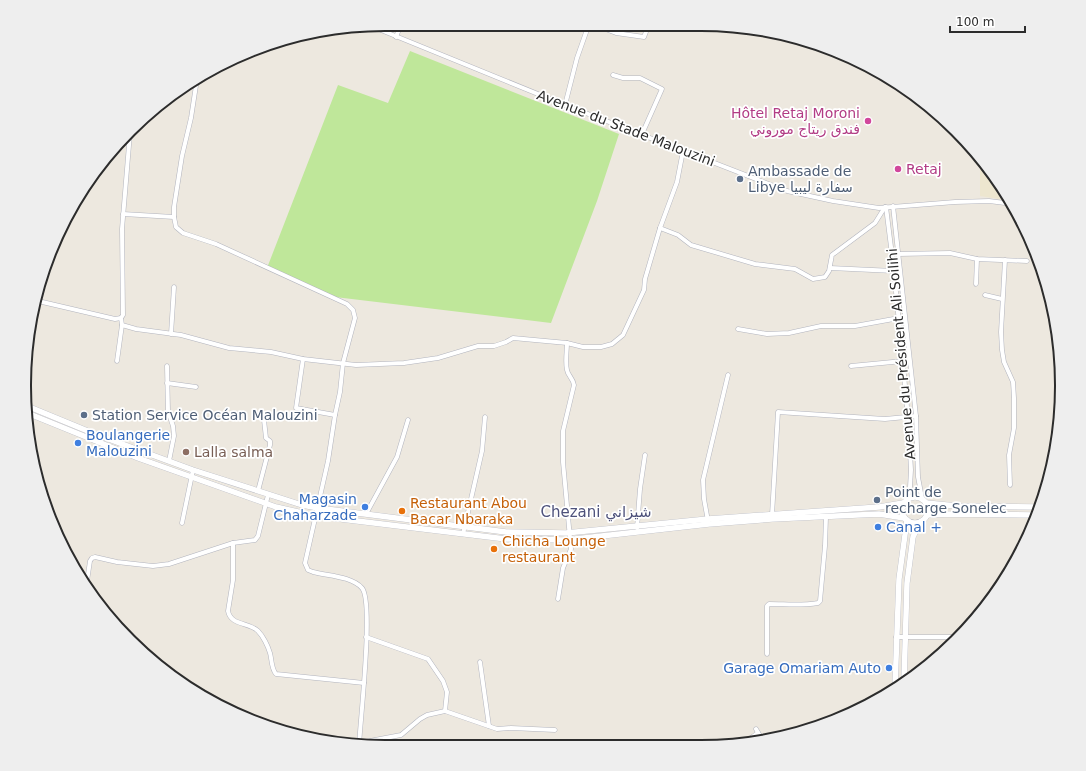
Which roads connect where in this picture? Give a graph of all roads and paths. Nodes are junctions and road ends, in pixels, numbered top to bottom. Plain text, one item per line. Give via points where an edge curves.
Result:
1 (384, 31) edge
2 (398, 31) edge
3 (587, 31) edge
4 (611, 31) edge
5 (647, 31) edge
6 (396, 36) junction
7 (613, 75) dead end
8 (197, 86) edge
9 (565, 105) junction
10 (642, 134) junction
11 (129, 141) edge
12 (683, 151) junction
13 (1005, 203) edge
14 (893, 206) junction
15 (887, 207) junction
16 (123, 214) junction
17 (174, 217) junction
18 (660, 228) junction
19 (898, 254) junction
20 (977, 259) junction
21 (1005, 260) junction
22 (1027, 261) dead end
23 (830, 268) junction
24 (894, 271) junction
25 (976, 284) dead end
26 (174, 287) dead end
27 (985, 295) dead end
28 (1002, 299) junction
29 (41, 302) edge
30 (121, 318) junction
31 (898, 318) junction
32 (122, 325) junction
33 (738, 329) dead end
34 (172, 334) junction
35 (567, 343) junction
36 (303, 359) junction
37 (117, 361) dead end
38 (903, 362) junction
39 (343, 363) junction
40 (167, 366) dead end
41 (851, 366) dead end
42 (728, 375) dead end
43 (168, 383) junction
44 (196, 386) dead end
45 (32, 408) edge
46 (33, 415) edge
47 (335, 415) junction
48 (916, 416) junction
49 (485, 417) dead end
50 (908, 417) junction
51 (264, 420) dead end
52 (408, 420) dead end
53 (645, 454) dead end
54 (169, 461) junction
55 (193, 470) junction
56 (191, 477) junction
57 (1010, 485) dead end
58 (258, 491) junction
59 (268, 494) junction
60 (922, 498) junction
61 (904, 501) junction
62 (265, 503) junction
63 (926, 503) junction
64 (318, 508) junction
65 (1033, 508) edge
66 (366, 514) junction
67 (927, 515) junction
68 (1030, 515) edge
69 (316, 516) junction
70 (772, 517) junction
71 (826, 517) junction
72 (906, 519) junction
73 (708, 522) junction
74 (920, 522) junction
75 (182, 523) dead end
76 (637, 525) junction
77 (464, 526) junction
78 (637, 532) junction
79 (570, 533) junction
80 (462, 534) junction
81 (571, 539) junction
82 (233, 543) junction
83 (88, 577) edge
84 (558, 599) dead end
85 (896, 637) junction
86 (905, 637) junction
87 (950, 637) edge
88 (366, 638) junction
89 (767, 654) dead end
90 (480, 662) dead end
91 (904, 675) edge
92 (895, 681) edge
93 (364, 683) junction
94 (445, 711) junction
95 (489, 726) junction
96 (555, 730) dead end
97 (759, 735) edge
98 (753, 736) edge
99 (360, 739) edge
100 (381, 740) edge

1 - 6 street, Avenue du Stade Malouzini
2 - 6 street
3 - 9 street
4 - 5 street via 644,37
6 - 9 street, Avenue du Stade Malouzini
7 - 10 street via 640,78 662,89
8 - 17 street via 182,156
9 - 10 street, Avenue du Stade Malouzini
10 - 12 street, Avenue du Stade Malouzini
11 - 16 street
12 - 15 street, Avenue du Stade Malouzini via 787,191 860,206
12 - 18 street via 677,182
13 - 14 street, Avenue du Stade Malouzini via 976,201
14 - 15 street, Avenue du Stade Malouzini
14 - 19 street, Avenue du Président Ali Soilihi
15 - 23 street via 875,222 832,255
15 - 24 street, Avenue du Président Ali Soilihi
16 - 17 street
16 - 30 street
17 - 39 street via 176,227 183,233 216,244 347,304 353,310 355,318
18 - 23 street via 691,245 755,264 795,269 812,278 825,277
18 - 35 street via 644,290 623,335 612,344 601,347 583,347
19 - 20 street via 950,253
19 - 48 street, Avenue du Président Ali Soilihi
20 - 21 street
20 - 25 street
21 - 22 street
21 - 28 street
23 - 24 street
24 - 31 street, Avenue du Président Ali Soilihi
26 - 34 street
27 - 28 street
28 - 57 street via 1002,350 1004,362 1013,382 1014,398 1014,428 1009,455
29 - 30 street via 115,319
30 - 32 street
31 - 33 street via 855,326 822,326 775,334
31 - 38 street, Avenue du Président Ali Soilihi
32 - 34 street
32 - 37 street
34 - 36 street via 229,348 271,352
35 - 39 street via 513,338 494,346 478,346 438,358 404,363
35 - 79 street via 566,367 574,385 563,431 562,462
36 - 39 street
36 - 47 street via 296,408
38 - 41 street
38 - 50 street, Avenue du Président Ali Soilihi
39 - 47 street
40 - 43 street
42 - 73 street via 703,480
43 - 44 street
43 - 54 street via 168,411 174,436
45 - 54 main road
46 - 56 main road
47 - 64 street
48 - 50 street
48 - 60 street, Avenue du Président Ali Soilihi via 918,477
49 - 77 street via 482,451
50 - 61 street, Avenue du Président Ali Soilihi via 912,470 910,487
50 - 70 street via 885,419 778,412
51 - 58 street via 266,438 270,445
52 - 66 street via 397,458
53 - 76 street
54 - 55 main road
55 - 56 street
55 - 58 main road
56 - 62 main road
56 - 75 street
58 - 59 main road
59 - 62 street
59 - 64 main road
60 - 61 main road via 914,496
60 - 63 main road
61 - 70 main road via 879,507
61 - 72 main road via 902,510
62 - 69 main road
62 - 82 street via 255,540
63 - 65 main road
63 - 67 main road
64 - 66 main road
64 - 69 street
66 - 77 main road
67 - 68 main road
67 - 74 main road
69 - 80 main road
69 - 88 street via 306,566 313,572 357,584 363,590 366,598
70 - 71 main road
70 - 73 main road
71 - 72 main road via 879,514
71 - 89 street via 826,546 820,601 802,606 769,604
72 - 74 main road via 913,523
72 - 85 main road
73 - 76 main road
73 - 78 main road
74 - 86 main road via 911,550
76 - 78 street
76 - 79 main road
77 - 79 main road via 506,532
77 - 80 street
78 - 81 main road
79 - 81 street
80 - 81 main road via 506,539
81 - 84 street via 571,549 563,568
82 - 83 street via 168,564 153,566 95,557 90,561
82 - 93 street via 233,580 229,616 258,631 265,641 276,674
85 - 86 street
85 - 92 main road
86 - 87 street
86 - 91 main road
88 - 93 street
88 - 94 street via 428,659 443,681 447,692
90 - 95 street
93 - 99 street
94 - 95 street
94 - 100 street via 427,715 401,735
95 - 96 street via 497,729
97 - 98 street via 757,731

